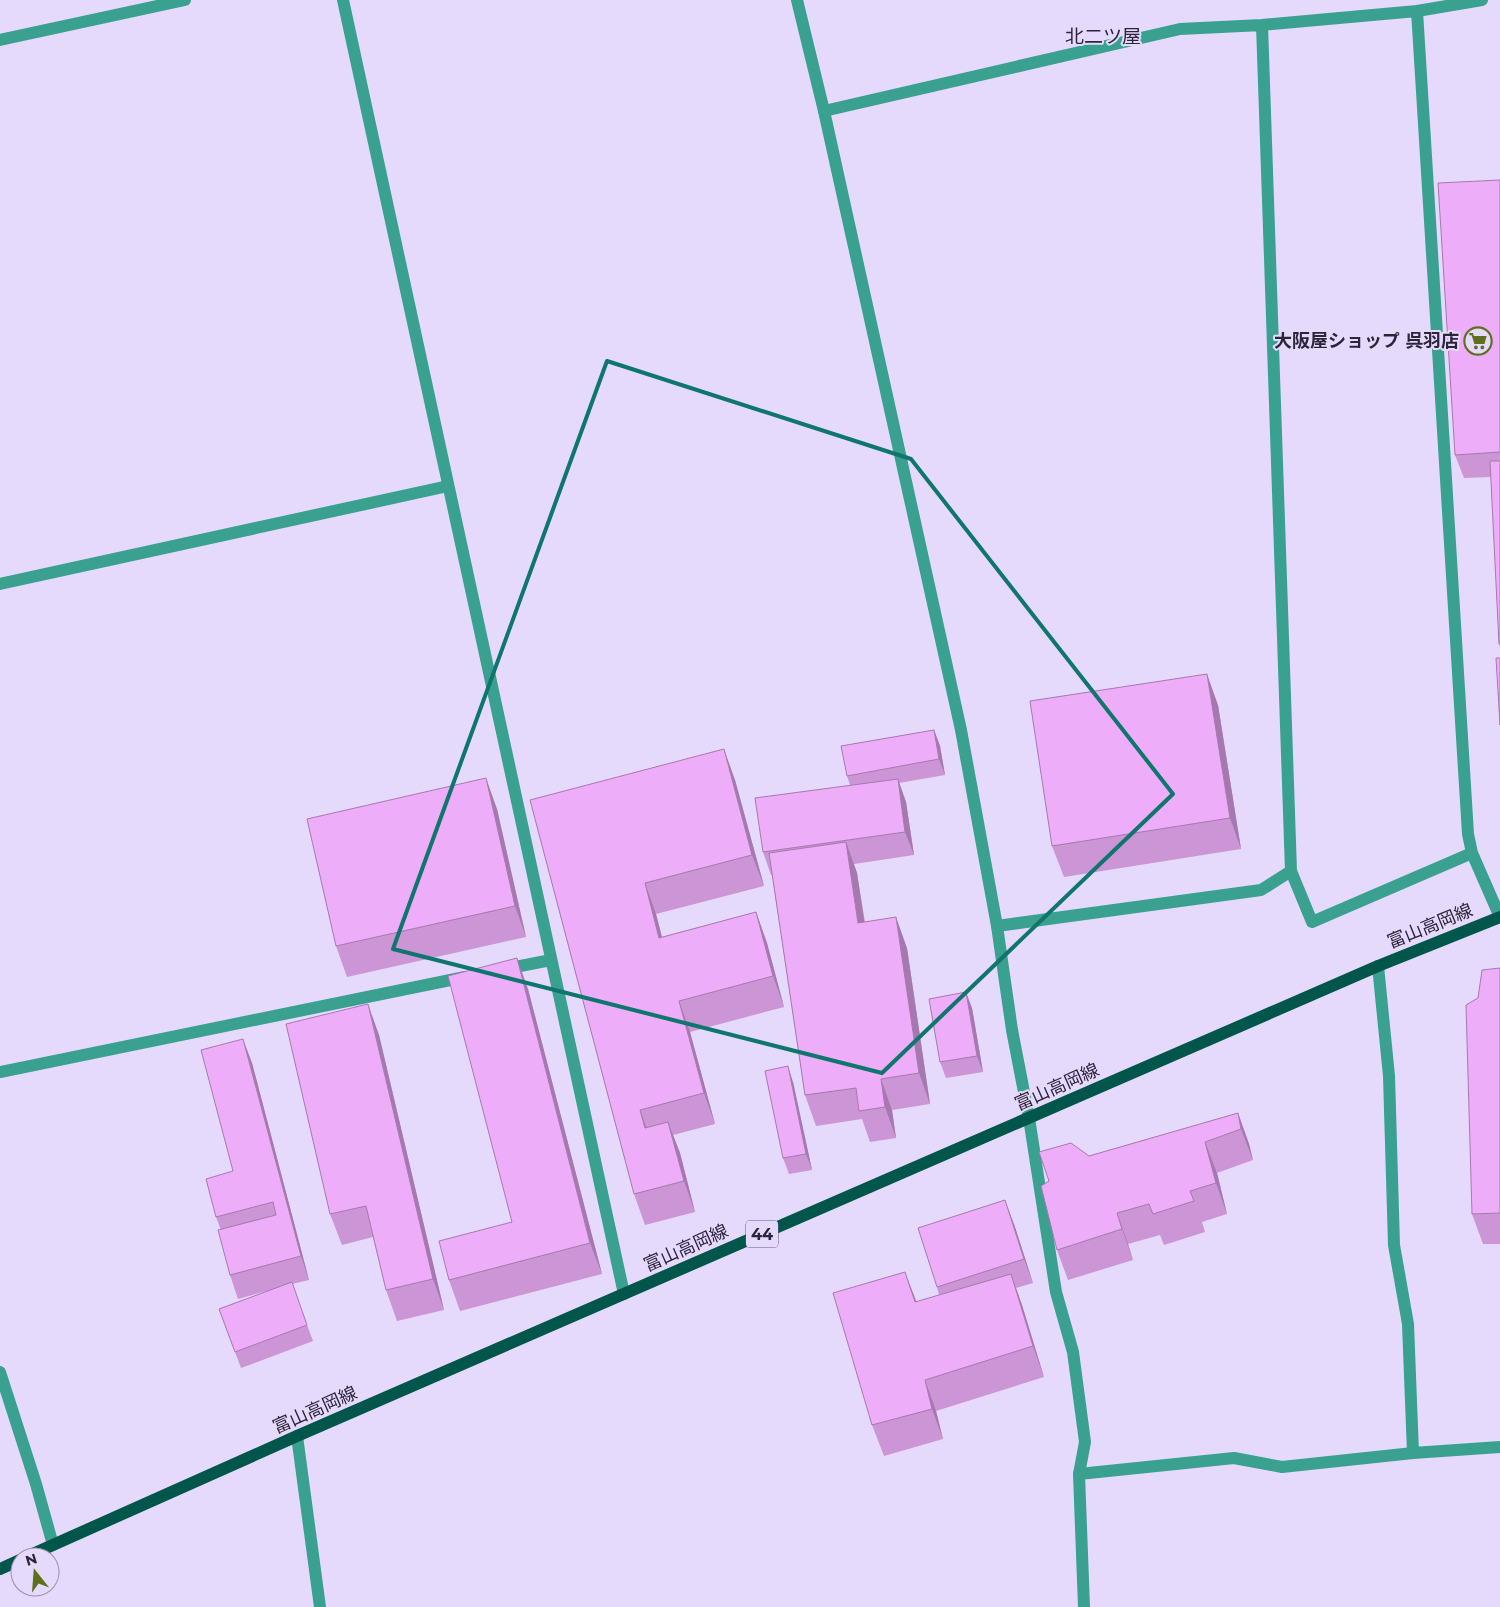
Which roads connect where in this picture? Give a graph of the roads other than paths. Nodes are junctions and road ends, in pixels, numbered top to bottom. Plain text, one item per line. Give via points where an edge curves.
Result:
1 (185, 0) edge
2 (343, 0) edge
3 (797, 0) edge
4 (1482, 0) edge
5 (1417, 12) junction
6 (1262, 25) junction
7 (0, 40) edge
8 (824, 111) junction
9 (448, 486) junction
10 (0, 584) edge
11 (1472, 853) junction
12 (1291, 872) junction
13 (1500, 917) edge
14 (997, 926) junction
15 (551, 960) junction
16 (1378, 966) junction
17 (493, 972) edge
18 (474, 976) edge
19 (0, 1072) edge
20 (1029, 1118) junction
21 (624, 1294) junction
22 (0, 1372) edge
23 (297, 1436) junction
24 (1500, 1447) edge
25 (1413, 1453) junction
26 (1080, 1474) junction
27 (53, 1545) junction
28 (48, 1547) edge
29 (320, 1607) edge
30 (1084, 1607) edge

1 - 7 street
2 - 9 street
3 - 8 street
4 - 5 street
5 - 6 street
5 - 11 street via 1468,834
6 - 8 street via 1180,29
6 - 12 street
8 - 14 street via 959,720
9 - 10 street
9 - 15 street
11 - 12 street via 1312,922
11 - 13 street
12 - 14 street via 1260,890
13 - 16 main road, 富山高岡線 / 44
14 - 20 street
15 - 17 street
15 - 21 street
16 - 20 main road, 富山高岡線 / 44
16 - 25 street via 1389,1076 1394,1244 1408,1324
18 - 19 street
20 - 21 main road, 富山高岡線 / 44
20 - 26 street via 1056,1292 1073,1352 1085,1442
21 - 23 main road, 富山高岡線 / 44
22 - 27 street
23 - 27 main road, 富山高岡線 / 44
23 - 29 street
24 - 25 street
25 - 26 street via 1282,1467 1234,1458
26 - 30 street
27 - 28 main road, 富山高岡線 / 44

